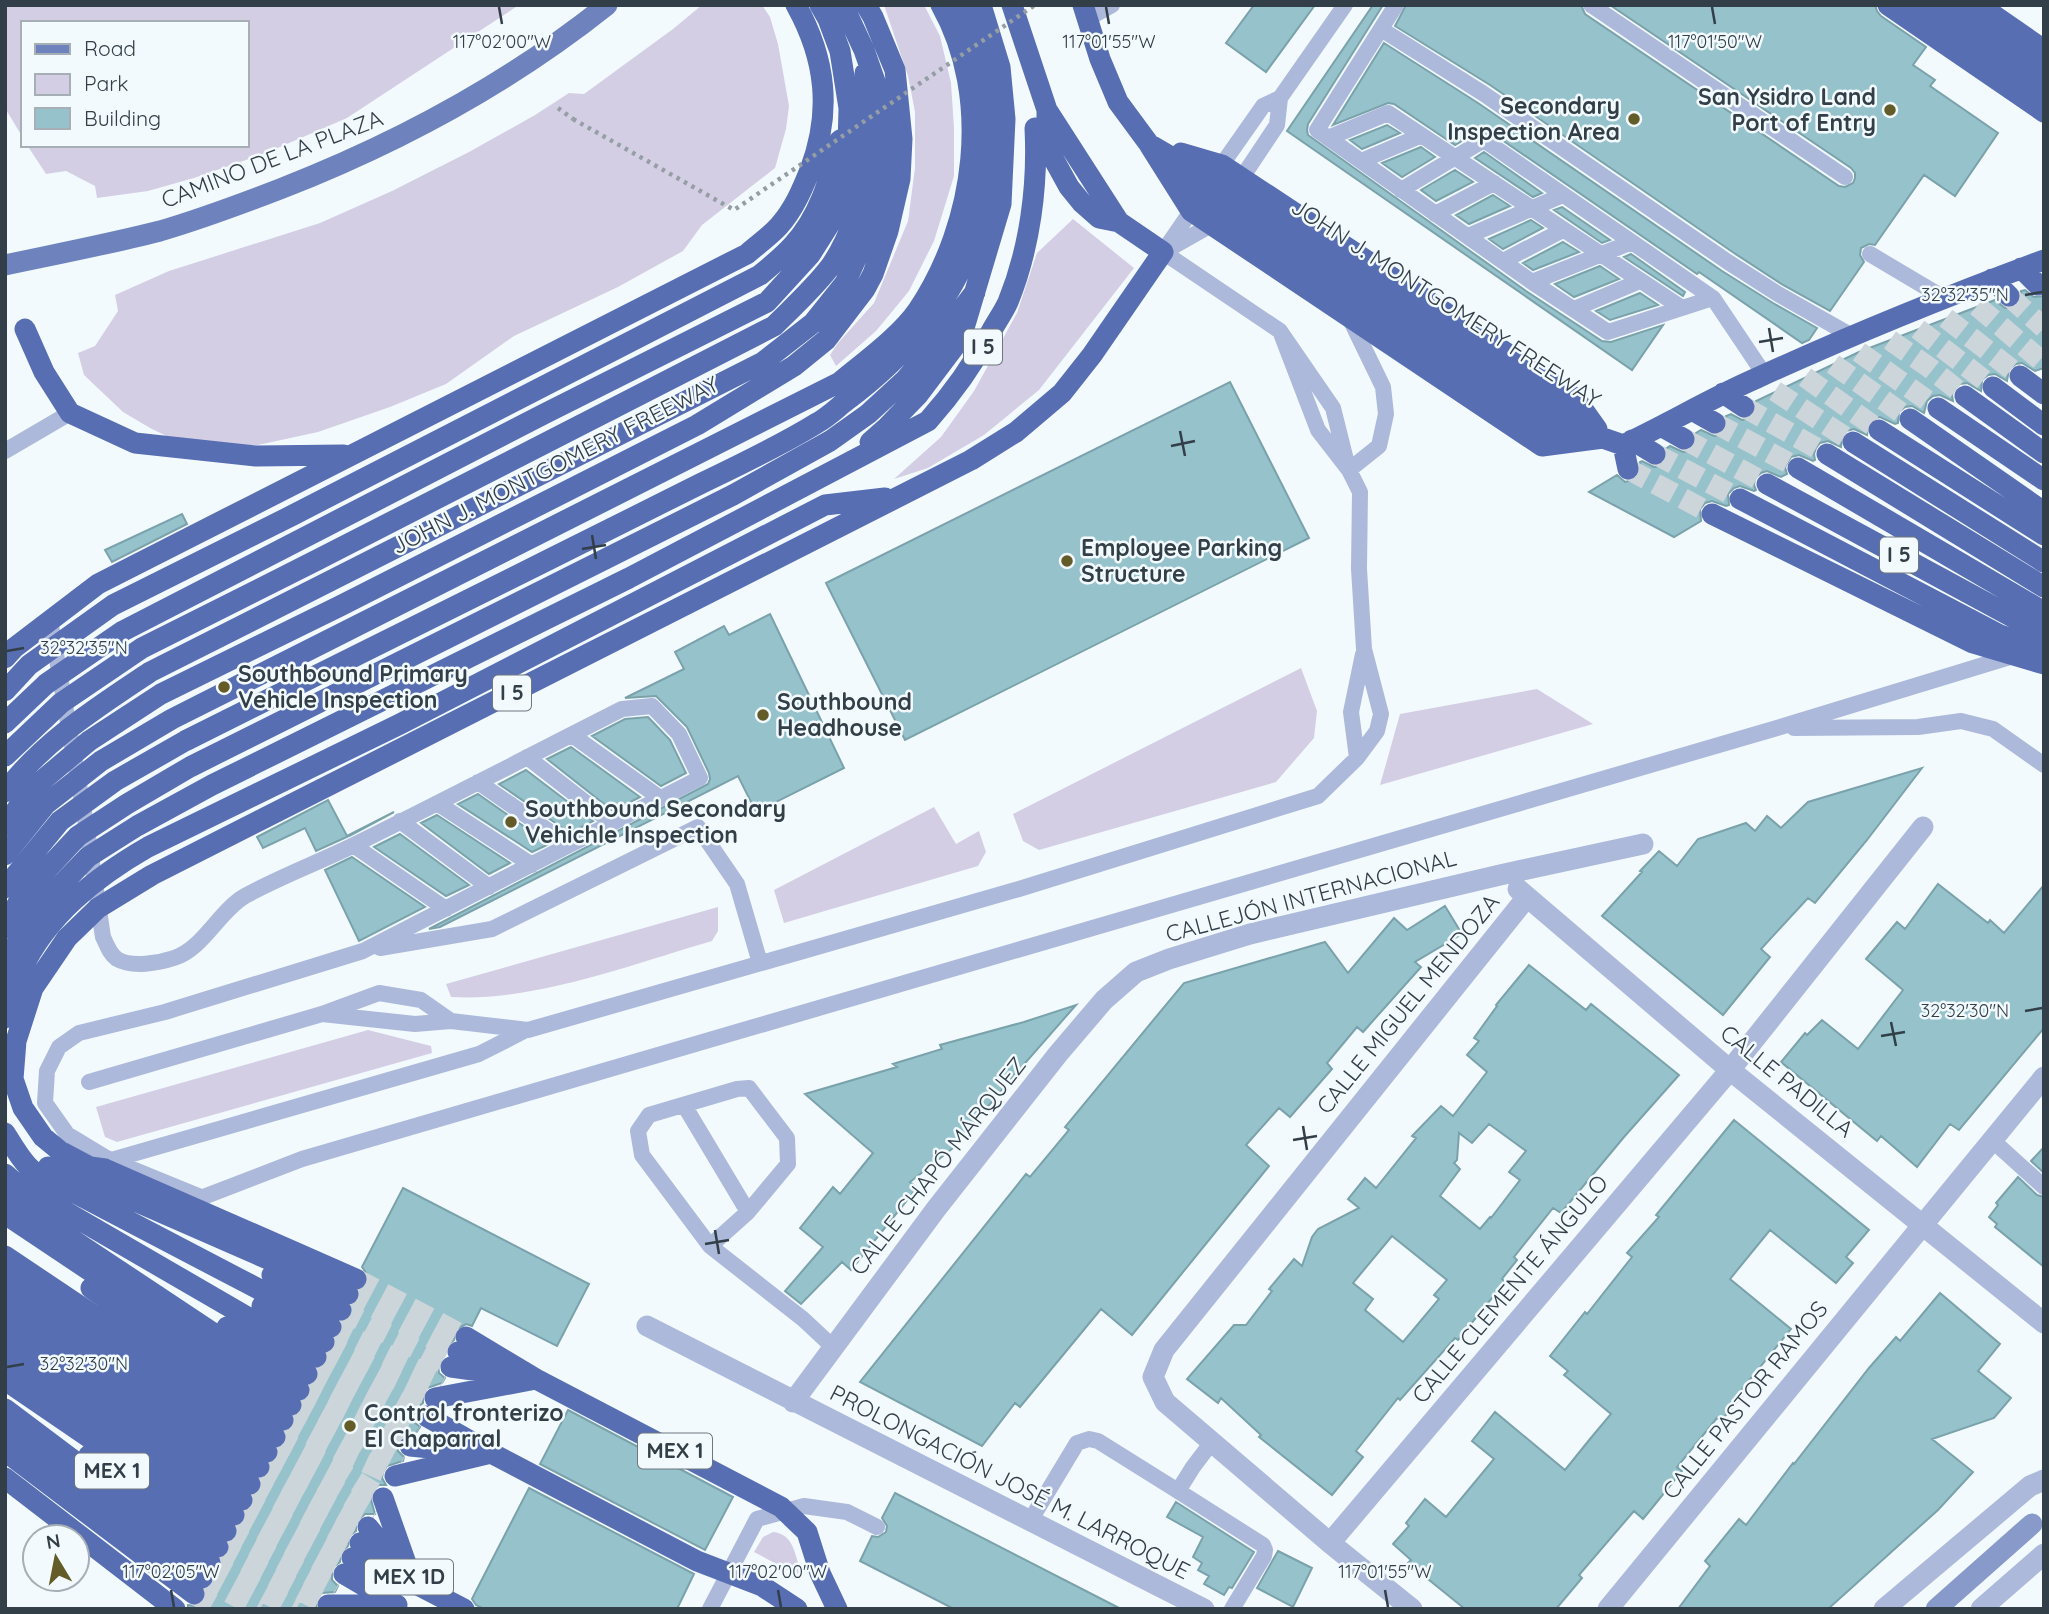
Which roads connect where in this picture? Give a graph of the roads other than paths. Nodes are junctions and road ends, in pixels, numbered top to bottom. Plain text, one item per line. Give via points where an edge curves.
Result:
1 (607, 5) edge
2 (796, 5) edge
3 (820, 5) edge
4 (843, 5) edge
5 (866, 5) edge
6 (941, 5) edge
7 (959, 5) edge
8 (981, 5) edge
9 (1012, 5) edge
10 (1112, 5) edge
11 (1345, 5) edge
12 (1396, 5) edge
13 (1591, 5) edge
14 (1888, 5) edge
15 (1918, 5) edge
16 (1950, 5) edge
17 (1979, 5) edge
18 (1085, 12) edge
19 (1381, 29) junction
20 (864, 50) junction
21 (2044, 50) edge
22 (1030, 60) junction
23 (2044, 70) edge
24 (2044, 90) edge
25 (1280, 98) junction
26 (849, 108) junction
27 (2044, 111) edge
28 (1420, 136) junction
29 (1328, 138) junction
30 (1149, 144) junction
31 (1456, 158) junction
32 (1361, 161) junction
33 (1845, 177) dead end
34 (1494, 183) junction
35 (1207, 187) junction
36 (1402, 190) junction
37 (1563, 195) junction
38 (1227, 201) junction
39 (1531, 208) junction
40 (1435, 214) junction
41 (1563, 230) junction
42 (1468, 236) junction
43 (1632, 242) junction
44 (1163, 252) junction
45 (1870, 254) dead end
46 (1600, 255) junction
47 (2044, 260) edge
48 (1503, 261) junction
49 (5, 265) edge
50 (2021, 268) junction
51 (1992, 279) junction
52 (1640, 281) junction
53 (1532, 282) junction
54 (2038, 285) dead end
55 (975, 292) junction
56 (2008, 296) tunnel mouth
57 (1713, 298) junction
58 (1945, 303) junction
59 (1977, 306) tunnel mouth
60 (1682, 308) junction
61 (1574, 309) junction
62 (1900, 315) junction
63 (1349, 317) junction
64 (25, 329) dead end
65 (1918, 329) tunnel mouth
66 (1852, 342) junction
67 (1815, 352) junction
68 (1786, 364) junction
69 (1833, 364) tunnel mouth
70 (2020, 376) tunnel mouth
71 (1805, 377) tunnel mouth
72 (1765, 381) junction
73 (1993, 387) tunnel mouth
74 (1723, 393) junction
75 (2044, 394) edge
76 (1965, 396) tunnel mouth
77 (1744, 407) tunnel mouth
78 (1938, 408) tunnel mouth
79 (1692, 410) junction
80 (70, 413) junction
81 (1910, 419) tunnel mouth
82 (1715, 423) tunnel mouth
83 (2044, 425) edge
84 (1661, 426) junction
85 (1879, 430) tunnel mouth
86 (1684, 439) tunnel mouth
87 (1619, 441) junction
88 (1853, 442) tunnel mouth
89 (5, 451) edge
90 (2044, 453) edge
91 (1655, 454) tunnel mouth
92 (1827, 454) tunnel mouth
93 (349, 455) junction
94 (837, 468) junction
95 (1798, 468) tunnel mouth
96 (1628, 469) tunnel mouth
97 (1349, 470) junction
98 (2044, 480) edge
99 (1767, 484) tunnel mouth
100 (901, 496) junction
101 (1740, 499) tunnel mouth
102 (2044, 512) edge
103 (1712, 514) tunnel mouth
104 (2044, 535) edge
105 (2044, 562) edge
106 (2044, 587) edge
107 (50, 620) junction
108 (2039, 623) edge
109 (55, 647) junction
110 (1364, 649) junction
111 (2044, 649) edge
112 (2013, 656) junction
113 (5, 658) edge
114 (2044, 664) edge
115 (60, 675) junction
116 (5, 691) edge
117 (65, 701) junction
118 (5, 723) edge
119 (69, 728) junction
120 (1777, 728) junction
121 (572, 735) junction
122 (74, 754) junction
123 (5, 756) edge
124 (527, 757) junction
125 (1357, 758) junction
126 (2044, 765) edge
127 (78, 779) junction
128 (478, 782) junction
129 (5, 792) edge
130 (660, 798) junction
131 (437, 803) junction
132 (82, 805) junction
133 (400, 821) junction
134 (612, 823) junction
135 (5, 825) edge
136 (1923, 827) dead end
137 (87, 830) junction
138 (1643, 844) dead end
139 (354, 845) junction
140 (569, 845) junction
141 (5, 855) edge
142 (91, 855) junction
143 (532, 865) junction
144 (1500, 875) junction
145 (94, 883) junction
146 (489, 887) junction
147 (5, 888) edge
148 (1527, 897) junction
149 (98, 908) junction
150 (446, 909) junction
151 (5, 928) edge
152 (363, 951) junction
153 (760, 963) junction
154 (5, 969) edge
155 (1136, 972) joint
156 (322, 1014) junction
157 (5, 1018) edge
158 (451, 1021) junction
159 (528, 1030) junction
160 (1730, 1070) junction
161 (2044, 1077) edge
162 (89, 1082) dead end
163 (684, 1105) junction
164 (8, 1138) edge
165 (1992, 1140) junction
166 (45, 1183) edge
167 (2044, 1187) edge
168 (193, 1201) junction
169 (748, 1212) junction
170 (1922, 1224) junction
171 (5, 1230) edge
172 (710, 1246) junction
173 (5, 1256) edge
174 (5, 1277) edge
175 (5, 1301) edge
176 (5, 1322) edge
177 (2044, 1323) edge
178 (647, 1326) dead end
179 (5, 1340) edge
180 (833, 1347) junction
181 (5, 1360) edge
182 (536, 1379) junction
183 (5, 1380) edge
184 (5, 1394) edge
185 (793, 1402) junction
186 (430, 1407) junction
187 (5, 1409) edge
188 (5, 1428) edge
189 (275, 1436) junction
190 (1212, 1442) junction
191 (5, 1451) edge
192 (491, 1453) junction
193 (5, 1478) edge
194 (2044, 1480) edge
195 (1178, 1491) junction
196 (785, 1512) junction
197 (1030, 1521) junction
198 (2032, 1524) dead end
199 (877, 1527) dead end
200 (1330, 1543) junction
201 (356, 1551) junction
202 (2044, 1553) edge
203 (728, 1574) junction
204 (412, 1582) junction
205 (383, 1606) edge
206 (175, 1609) tunnel mouth
207 (464, 1609) edge
208 (710, 1609) edge
209 (797, 1609) edge
210 (837, 1609) edge
211 (1204, 1609) edge
212 (1232, 1609) edge
213 (1412, 1609) edge
214 (1608, 1609) edge
215 (1884, 1609) edge
216 (1936, 1609) edge
217 (1981, 1609) edge

1 - 49 main road, CAMINO DE LA PLAZA via 481,93 358,157 171,228
2 - 93 highway via 820,67 824,108 818,149 800,197 779,227 747,254
3 - 26 highway via 840,51
4 - 20 highway
5 - 122 highway, JOHN J. MONTGOMERY FREEWAY via 895,70 902,139 900,178 873,274 826,340 794,366 697,425 161,694
6 - 127 highway via 967,75 972,141 968,186 941,271 916,312 879,350 839,382 172,719
7 - 132 highway, I 5 via 984,74 987,187 956,282 907,349 818,422 185,741
8 - 55 highway, I 5 via 1000,66 1005,119 1001,204
9 - 22 highway
10 - 18 lane
11 - 25 lane
12 - 19 lane
13 - 33 lane
14 - 27 highway
15 - 24 highway
16 - 23 highway
17 - 21 highway
18 - 30 highway, JOHN J. MONTGOMERY FREEWAY via 1118,102
19 - 29 lane via 1317,130
19 - 66 lane
20 - 117 highway via 867,166 854,221 831,265 774,326 142,648
20 - 119 highway via 886,110 886,165 876,215 845,283 813,323 763,362 150,672
22 - 44 highway via 1047,110 1048,147 1069,187 1099,218 1119,222
22 - 94 highway, I 5 via 1035,169 1030,229 1008,302 974,363 928,421
25 - 35 lane via 1263,106
25 - 38 lane via 1277,125
26 - 109 highway via 814,215 793,245 760,275 113,605
26 - 115 highway via 847,187 836,214 810,255 767,302 123,631
28 - 29 lane via 1388,113
28 - 31 lane
28 - 32 lane
29 - 32 lane
30 - 35 highway, JOHN J. MONTGOMERY FREEWAY
30 - 35 highway
31 - 34 lane
31 - 36 lane
31 - 37 lane via 1483,140
32 - 36 lane
34 - 39 lane
34 - 40 lane
35 - 38 highway, JOHN J. MONTGOMERY FREEWAY
35 - 38 highway
35 - 44 lane
36 - 40 lane
37 - 39 lane
37 - 43 lane
38 - 44 lane
38 - 63 highway
38 - 87 highway, JOHN J. MONTGOMERY FREEWAY
39 - 41 lane
39 - 42 lane
40 - 42 lane
41 - 46 lane
41 - 48 lane
42 - 48 lane
43 - 46 lane
43 - 57 lane
44 - 97 lane via 1280,331 1333,408
44 - 100 highway, I 5 via 1062,393 1016,432
45 - 58 lane
46 - 52 lane
46 - 53 lane
47 - 50 highway
48 - 53 lane
50 - 51 highway
50 - 54 highway
51 - 56 highway
51 - 58 highway
52 - 60 lane
52 - 61 lane
53 - 61 lane
55 - 94 highway, I 5 via 961,338 918,396
55 - 137 highway, I 5 via 905,380 830,441 733,495 190,767
57 - 60 lane
57 - 72 lane
58 - 59 highway
58 - 62 highway
60 - 61 lane via 1608,332
62 - 65 highway
62 - 66 highway via 1882,334
63 - 87 highway via 1542,446
63 - 97 lane via 1382,387 1386,414 1378,446
64 - 80 highway via 44,372
66 - 67 highway
67 - 68 highway
67 - 69 highway
68 - 71 highway
68 - 72 highway
70 - 75 highway
72 - 74 highway
73 - 83 highway
74 - 77 highway
74 - 79 highway
76 - 90 highway
78 - 98 highway
79 - 82 highway
79 - 84 highway
80 - 89 lane
80 - 93 highway via 135,443 256,456
81 - 102 highway
84 - 86 highway
84 - 87 highway
85 - 104 highway
87 - 91 highway, JOHN J. MONTGOMERY FREEWAY
87 - 96 highway
88 - 105 highway
92 - 106 highway, I 5
93 - 107 highway via 98,584
94 - 142 highway, I 5 via 617,584 212,785
95 - 108 highway, I 5
97 - 110 lane via 1360,492
99 - 108 highway, I 5
100 - 145 highway, I 5 via 825,505 400,724 149,847
100 - 149 highway, I 5 via 152,875
101 - 111 highway, I 5 via 2000,635
103 - 112 highway, I 5 via 1973,643
107 - 109 lane
107 - 113 highway
109 - 115 lane
109 - 116 highway via 29,665
110 - 125 lane via 1351,712
110 - 125 lane via 1381,713 1377,731
112 - 114 highway
112 - 120 lane
115 - 117 lane
115 - 118 highway
117 - 119 lane
117 - 123 highway
119 - 122 lane
119 - 129 highway
120 - 126 lane via 1918,727 1961,721 1993,729
120 - 168 lane via 302,1158
121 - 124 lane
121 - 130 lane
121 - 130 lane via 622,709 653,706 679,734 700,779
122 - 127 lane
122 - 135 highway, JOHN J. MONTGOMERY FREEWAY via 32,789
124 - 128 lane
124 - 134 lane
125 - 153 lane via 1318,796
127 - 132 lane
127 - 141 highway via 46,804
128 - 131 lane
128 - 140 lane
130 - 134 lane
131 - 133 lane
131 - 143 lane
132 - 137 lane
132 - 147 highway, I 5 via 60,821
133 - 139 lane
133 - 146 lane
134 - 140 lane
136 - 160 street, CALLE CLEMENTE ÁNGULO
137 - 142 lane
137 - 151 highway, I 5 via 21,897
138 - 144 street, CALLEJÓN INTERNACIONAL
139 - 149 lane via 244,897 192,948 162,962 118,960 103,937
139 - 150 lane
140 - 143 lane
142 - 145 lane
142 - 154 highway, I 5 via 37,910
143 - 146 lane
144 - 148 street, CALLE PADILLA
144 - 155 street, CALLEJÓN INTERNACIONAL via 1250,934
145 - 149 lane
145 - 157 highway, I 5 via 71,901 40,939 21,971
146 - 150 lane
148 - 160 street, CALLE PADILLA
148 - 190 street, CALLE MIGUEL MENDOZA via 1164,1350 1153,1377 1165,1402
149 - 166 highway, I 5 via 67,938 33,988 16,1041 13,1079 23,1108 43,1137 60,1151
150 - 152 lane
152 - 153 lane via 492,929 698,827 737,884
152 - 166 lane via 165,1012 79,1033 59,1047 47,1071 46,1103 67,1134
153 - 159 lane
155 - 180 street, CALLE CHAPÓ MÁRQUEZ via 1104,1000 1058,1054
156 - 158 lane via 415,1024
156 - 158 lane via 379,993 421,1000
156 - 162 lane
158 - 159 lane
159 - 166 lane via 479,1054
160 - 170 street, CALLE PADILLA
160 - 200 street, CALLE CLEMENTE ÁNGULO
161 - 165 street, CALLE PASTOR RAMOS
163 - 169 lane
163 - 169 lane via 749,1088 787,1138 788,1164
163 - 172 lane via 649,1115 638,1131 642,1155
164 - 166 highway via 50,1168
165 - 167 lane
165 - 170 street, CALLE PASTOR RAMOS
166 - 168 highway
166 - 189 highway
166 - 189 highway
166 - 189 highway
166 - 189 highway
168 - 189 highway
169 - 172 lane
170 - 177 street, CALLE PADILLA
170 - 214 street, CALLE PASTOR RAMOS
171 - 189 highway
172 - 180 lane
173 - 189 highway
174 - 189 highway
175 - 189 highway
176 - 189 highway, MEX 1
178 - 185 street, PROLONGACIÓN JOSÉ M. LARROQUE
179 - 189 highway, MEX 1
180 - 185 street, CALLE CHAPÓ MÁRQUEZ
181 - 189 highway, MEX 1
182 - 186 highway, MEX 1
182 - 186 highway, MEX 1
182 - 186 highway
182 - 196 highway, MEX 1
183 - 189 highway, MEX 1
184 - 189 highway, MEX 1
185 - 197 street, PROLONGACIÓN JOSÉ M. LARROQUE
186 - 192 highway
186 - 192 highway
186 - 192 highway
187 - 189 highway, MEX 1
188 - 189 highway, MEX 1
189 - 191 highway, MEX 1
190 - 195 lane
190 - 200 street
192 - 203 highway
193 - 206 highway
194 - 215 street via 2030,1486
195 - 197 lane via 1089,1439 1077,1443
195 - 212 lane via 1263,1545 1264,1556
196 - 199 lane via 804,1506 847,1511
196 - 203 lane via 757,1519
196 - 210 highway, MEX 1 via 807,1532
197 - 211 street, PROLONGACIÓN JOSÉ M. LARROQUE
198 - 216 main road, bridge
200 - 213 street
201 - 204 highway
201 - 204 highway
201 - 204 highway, MEX 1D
201 - 205 highway
201 - 205 highway
202 - 217 street
203 - 208 lane
203 - 209 highway via 762,1586
204 - 207 highway, MEX 1D

